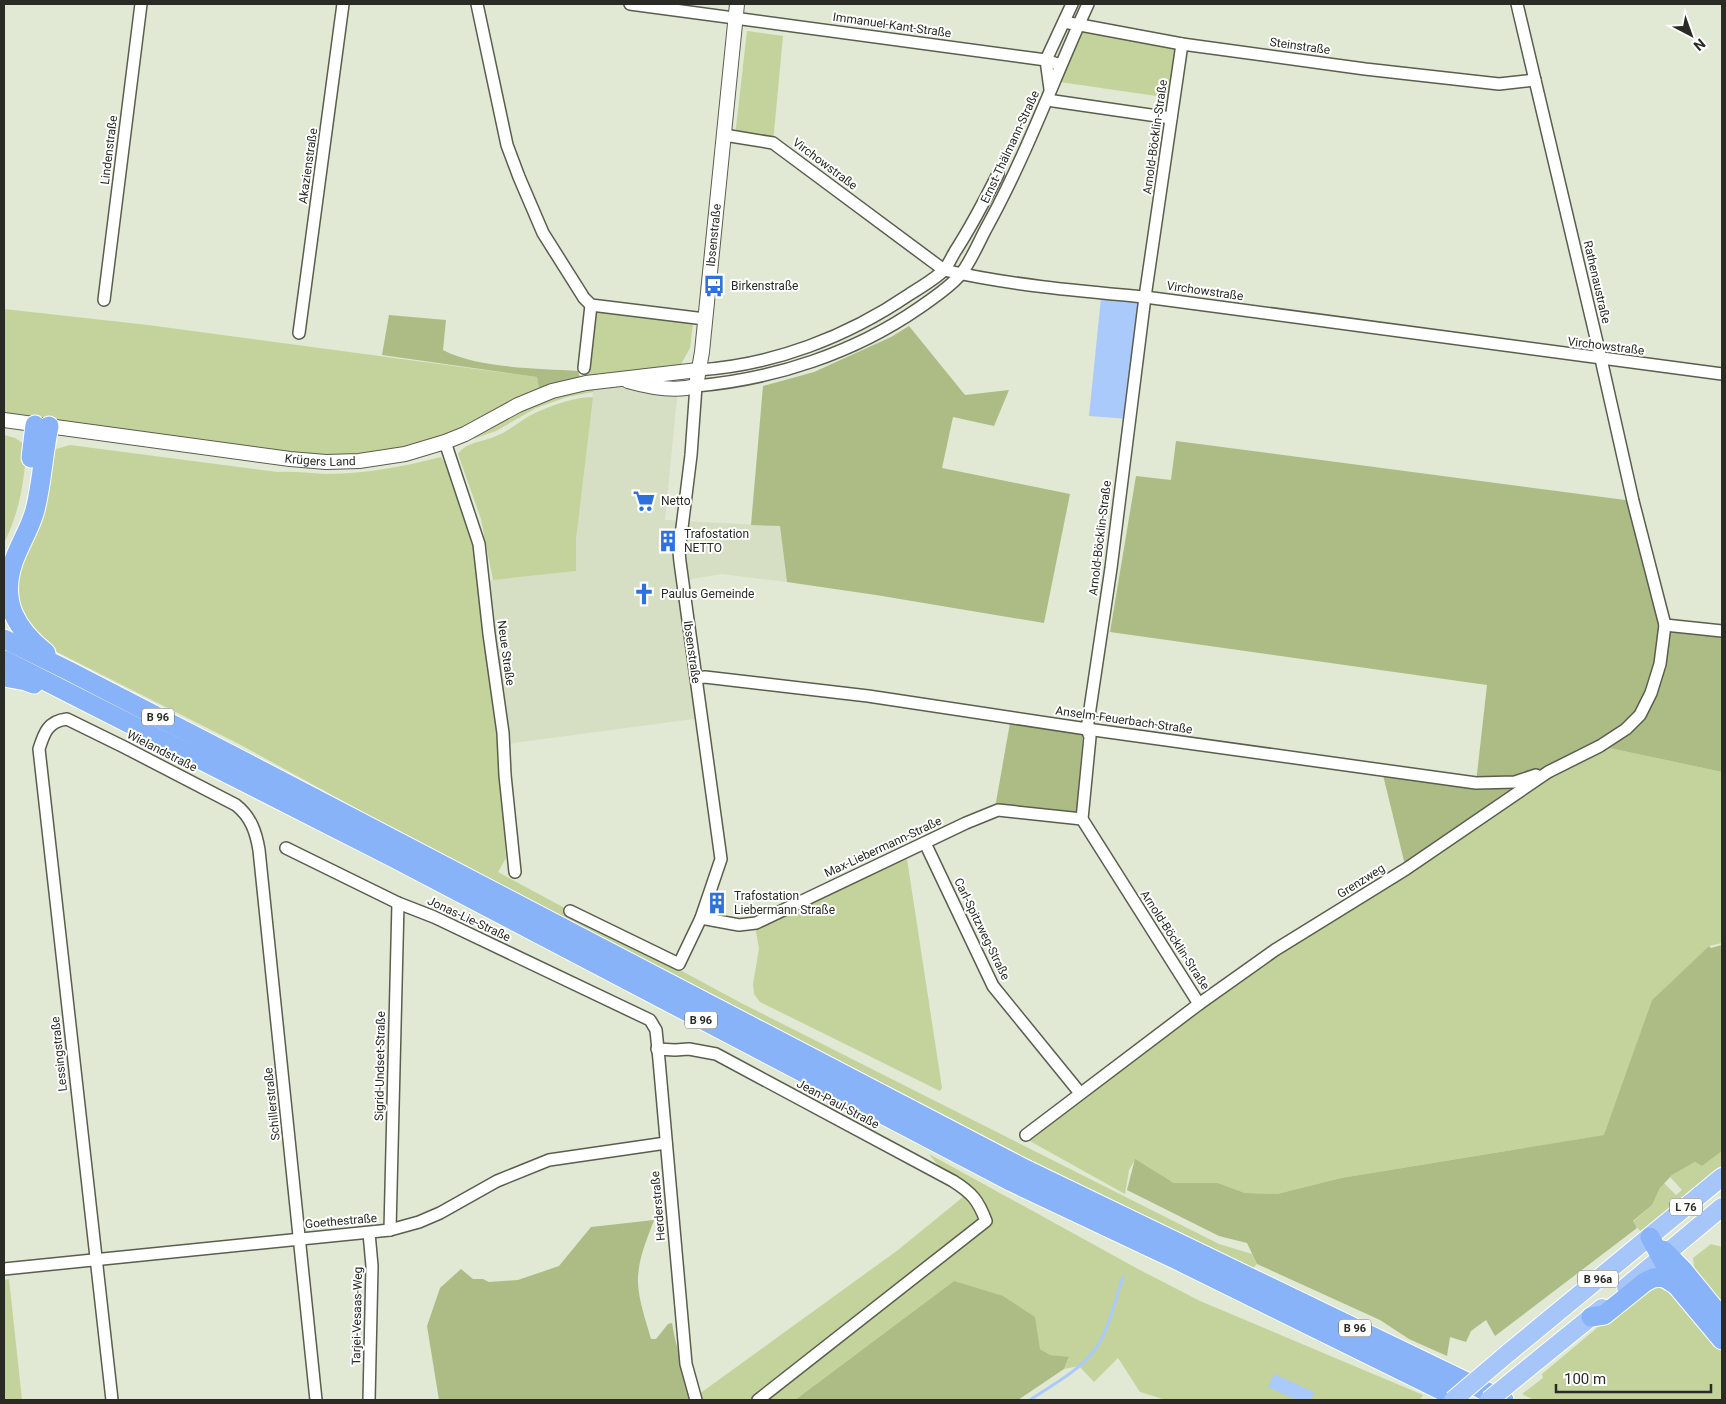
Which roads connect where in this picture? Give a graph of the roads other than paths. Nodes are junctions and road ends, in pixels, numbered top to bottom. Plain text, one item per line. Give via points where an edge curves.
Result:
1 (141, 4) edge
2 (343, 4) edge
3 (477, 4) edge
4 (638, 4) edge
5 (1072, 4) edge
6 (1088, 4) edge
7 (1517, 4) edge
8 (737, 11) edge
9 (1064, 22) junction
10 (1078, 24) junction
11 (1182, 44) junction
12 (1046, 60) junction
13 (1060, 65) junction
14 (1535, 80) junction
15 (1049, 95) junction
16 (1171, 118) junction
17 (724, 135) junction
18 (998, 174) dead end
19 (944, 270) junction
20 (961, 274) junction
21 (1145, 297) junction
22 (104, 300) dead end
23 (591, 305) junction
24 (705, 319) junction
25 (299, 333) dead end
26 (1601, 359) junction
27 (584, 368) dead end
28 (698, 370) junction
29 (1722, 374) edge
30 (625, 380) junction
31 (696, 386) junction
32 (4, 420) edge
33 (42, 425) junction
34 (445, 442) junction
35 (4, 552) edge
36 (1665, 625) junction
37 (1722, 632) edge
38 (4, 640) edge
39 (4, 660) edge
40 (69, 670) junction
41 (4, 678) edge
42 (696, 678) junction
43 (110, 714) junction
44 (67, 719) joint
45 (1087, 729) junction
46 (1548, 772) junction
47 (242, 810) joint
48 (1082, 819) junction
49 (924, 843) junction
50 (286, 848) dead end
51 (514, 872) dead end
52 (398, 903) junction
53 (570, 911) dead end
54 (701, 918) junction
55 (1199, 1004) junction
56 (640, 1014) joint
57 (657, 1049) junction
58 (1080, 1093) junction
59 (1026, 1135) dead end
60 (666, 1143) junction
61 (1722, 1177) edge
62 (1722, 1207) edge
63 (390, 1230) junction
64 (369, 1233) junction
65 (1650, 1237) junction
66 (300, 1238) junction
67 (1663, 1255) junction
68 (95, 1259) junction
69 (4, 1269) edge
70 (1676, 1285) junction
71 (1591, 1317) junction
72 (1722, 1318) edge
73 (1722, 1340) edge
74 (112, 1400) edge
75 (316, 1400) edge
76 (369, 1400) edge
77 (696, 1400) edge
78 (758, 1400) edge
79 (1453, 1400) edge
80 (1461, 1400) edge
81 (1489, 1400) edge
82 (1504, 1400) edge

1 - 22 street, Lindenstraße
2 - 25 street, Akazienstraße
3 - 23 street via 507,145 519,177 543,233
4 - 8 street, Immanuel-Kant-Straße
5 - 9 street
6 - 10 street, Ernst-Thälmann-Straße
7 - 14 street, Rathenaustraße
8 - 12 street, Immanuel-Kant-Straße
8 - 17 street, Ibsenstraße
9 - 10 street, Steinstraße
9 - 12 street
10 - 11 street, Steinstraße
10 - 13 street, Ernst-Thälmann-Straße
11 - 14 street, Steinstraße via 1500,84
11 - 16 street, Arnold-Böcklin-Straße
12 - 13 street, Immanuel-Kant-Straße
12 - 15 street, Ernst-Thälmann-Straße
13 - 15 street, Ernst-Thälmann-Straße
14 - 26 street, Rathenaustraße
15 - 16 street
15 - 20 street, Ernst-Thälmann-Straße via 1008,189
16 - 21 street, Arnold-Böcklin-Straße
17 - 19 street, Virchowstraße via 773,143
17 - 24 street, Ibsenstraße
18 - 19 street, Ernst-Thälmann-Straße
19 - 20 street, Virchowstraße
19 - 28 street, Ernst-Thälmann-Straße via 900,301 838,335 765,360 730,368
20 - 21 street, Virchowstraße
20 - 31 street, Ernst-Thälmann-Straße via 939,294 888,328 814,361 757,377
21 - 26 street, Virchowstraße
21 - 45 street, Arnold-Böcklin-Straße
23 - 24 street
23 - 27 street
24 - 28 street, Ibsenstraße
26 - 29 street, Virchowstraße
26 - 36 street, Rathenaustraße
28 - 30 street, Krügers Land
28 - 31 street, Ibsenstraße
30 - 31 street, Krügers Land via 684,389
30 - 34 street, Krügers Land via 586,383 552,391
31 - 42 street, Ibsenstraße via 679,552
32 - 33 street, Krügers Land
33 - 34 street, Krügers Land via 326,462 382,458
33 - 35 highway via 23,511
33 - 40 highway via 35,510 13,562 8,592 20,627 35,644
34 - 51 street, Neue Straße via 479,544 503,733
36 - 37 street
36 - 46 street, Grenzweg via 1660,664 1640,715 1600,746
38 - 40 highway, B 96
39 - 43 highway, B 96
40 - 82 highway, B 96 via 1021,1167
41 - 43 highway via 26,681
42 - 45 street, Anselm-Feuerbach-Straße via 868,696
42 - 54 street, Ibsenstraße via 721,860
43 - 80 highway, B 96 via 1012,1182
44 - 47 street, Wielandstraße
44 - 68 street, Lessingstraße via 52,723 45,731 39,750
45 - 46 street, Anselm-Feuerbach-Straße via 1476,783 1514,782
45 - 48 street, Arnold-Böcklin-Straße via 1090,737
46 - 55 street, Grenzweg via 1406,869 1275,950
47 - 66 street, Schillerstraße via 250,818 260,850
48 - 49 street, Max-Liebermann-Straße via 998,810
48 - 55 street, Arnold-Böcklin-Straße
49 - 54 street, Max-Liebermann-Straße via 756,923 739,925
49 - 58 street, Carl-Spitzweg-Straße via 993,986
50 - 52 street, Jonas-Lie-Straße
52 - 56 street, Jonas-Lie-Straße
52 - 63 street, Sigrid-Undset-Straße
53 - 54 street, Ibsenstraße via 679,964
55 - 58 street, Grenzweg
56 - 57 street, Herderstraße via 650,1020 656,1030
57 - 60 street, Herderstraße
57 - 78 street, Jean-Paul-Straße via 689,1049 716,1054 954,1181 974,1196 986,1220
58 - 59 street, Grenzweg
60 - 63 street, Goethestraße via 550,1160 496,1181 420,1222
60 - 77 street, Herderstraße via 686,1364
61 - 65 main road, L 76
62 - 67 main road, L 76
63 - 64 street, Goethestraße
64 - 66 street, Goethestraße
64 - 76 street, Tarjei-Vesaas-Weg via 372,1266
65 - 67 highway
65 - 79 main road, B 96a, bridge
66 - 68 street, Goethestraße
66 - 75 street, Schillerstraße
67 - 70 highway
67 - 71 main road
67 - 72 highway via 1683,1270
68 - 69 street, Goethestraße
68 - 74 street, Lessingstraße
70 - 71 highway via 1663,1277 1653,1278 1604,1315
70 - 73 highway
71 - 81 main road, bridge

